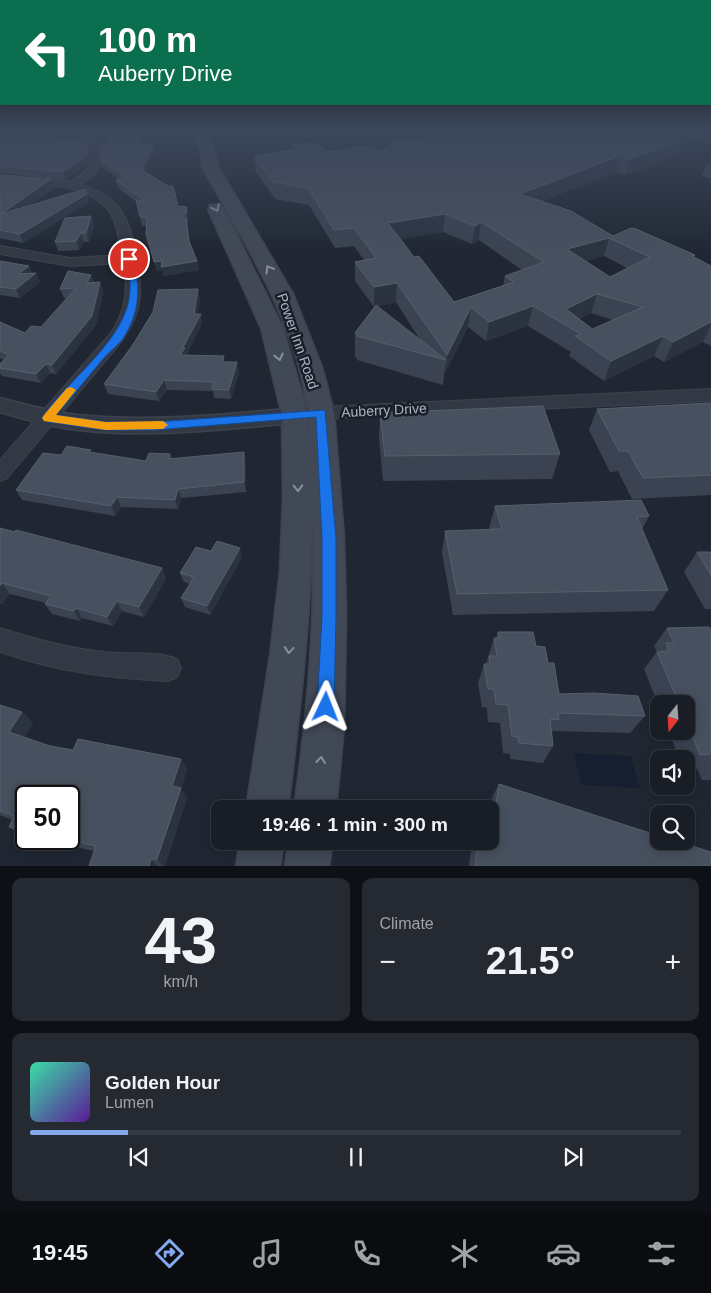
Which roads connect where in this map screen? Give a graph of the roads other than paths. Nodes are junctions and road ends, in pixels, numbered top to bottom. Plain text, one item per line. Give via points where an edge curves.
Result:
1 (89, 173) edge
2 (206, 173) edge
3 (214, 173) edge
4 (0, 178) edge
5 (72, 186) junction
6 (0, 250) edge
7 (129, 259) junction
8 (711, 395) edge
9 (0, 405) edge
10 (308, 414) junction
11 (48, 418) junction
12 (0, 473) edge
13 (0, 640) edge
14 (168, 668) dead end
15 (268, 800) edge
16 (316, 800) edge
17 (261, 850) edge
18 (310, 850) edge
19 (258, 866) edge
20 (307, 866) edge

1 - 5 street
2 -> 10 main road, Power Inn Road
10 -> 3 main road, Power Inn Road via 310,367 283,294
4 - 5 street
5 - 7 street via 93,193 112,206
6 - 7 street via 70,262
7 - 11 street via 135,291 124,326 117,339
8 - 10 street, Auberry Drive
9 - 11 street, Auberry Drive
10 - 11 street, Auberry Drive via 106,426
10 -> 15 main road, Power Inn Road via 298,500 296,571 288,656
16 -> 10 main road, Power Inn Road via 325,726 329,539
11 - 12 street
13 - 14 street via 66,659
17 - 19 main road
18 - 20 main road

